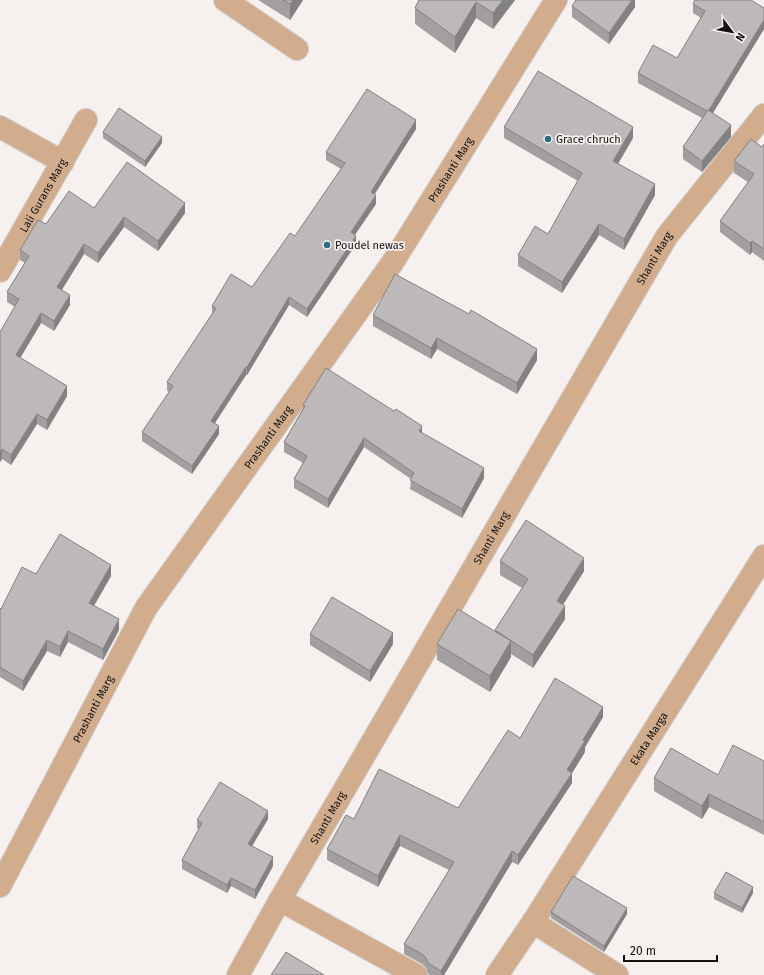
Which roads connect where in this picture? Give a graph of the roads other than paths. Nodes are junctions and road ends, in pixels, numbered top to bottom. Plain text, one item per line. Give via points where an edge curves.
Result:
1 (225, 0) edge
2 (556, 0) edge
3 (297, 49) dead end
4 (764, 115) edge
5 (86, 120) dead end
6 (0, 127) edge
7 (63, 162) junction
8 (0, 271) edge
9 (764, 556) edge
10 (0, 886) edge
11 (280, 900) junction
12 (533, 922) junction
13 (238, 975) edge
14 (416, 975) edge
15 (496, 975) edge
16 (617, 975) edge

1 - 3 street
2 - 10 street, Prashanti Marg via 393,262 146,608
4 - 11 street, Shanti Marg via 667,236
5 - 7 street
6 - 7 street, Lali Gurans Marg
7 - 8 street, Lali Gurans Marg
9 - 12 street, Ekata Marga
11 - 13 street, Shanti Marg
11 - 14 street
12 - 15 street, Ekata Marga
12 - 16 street

